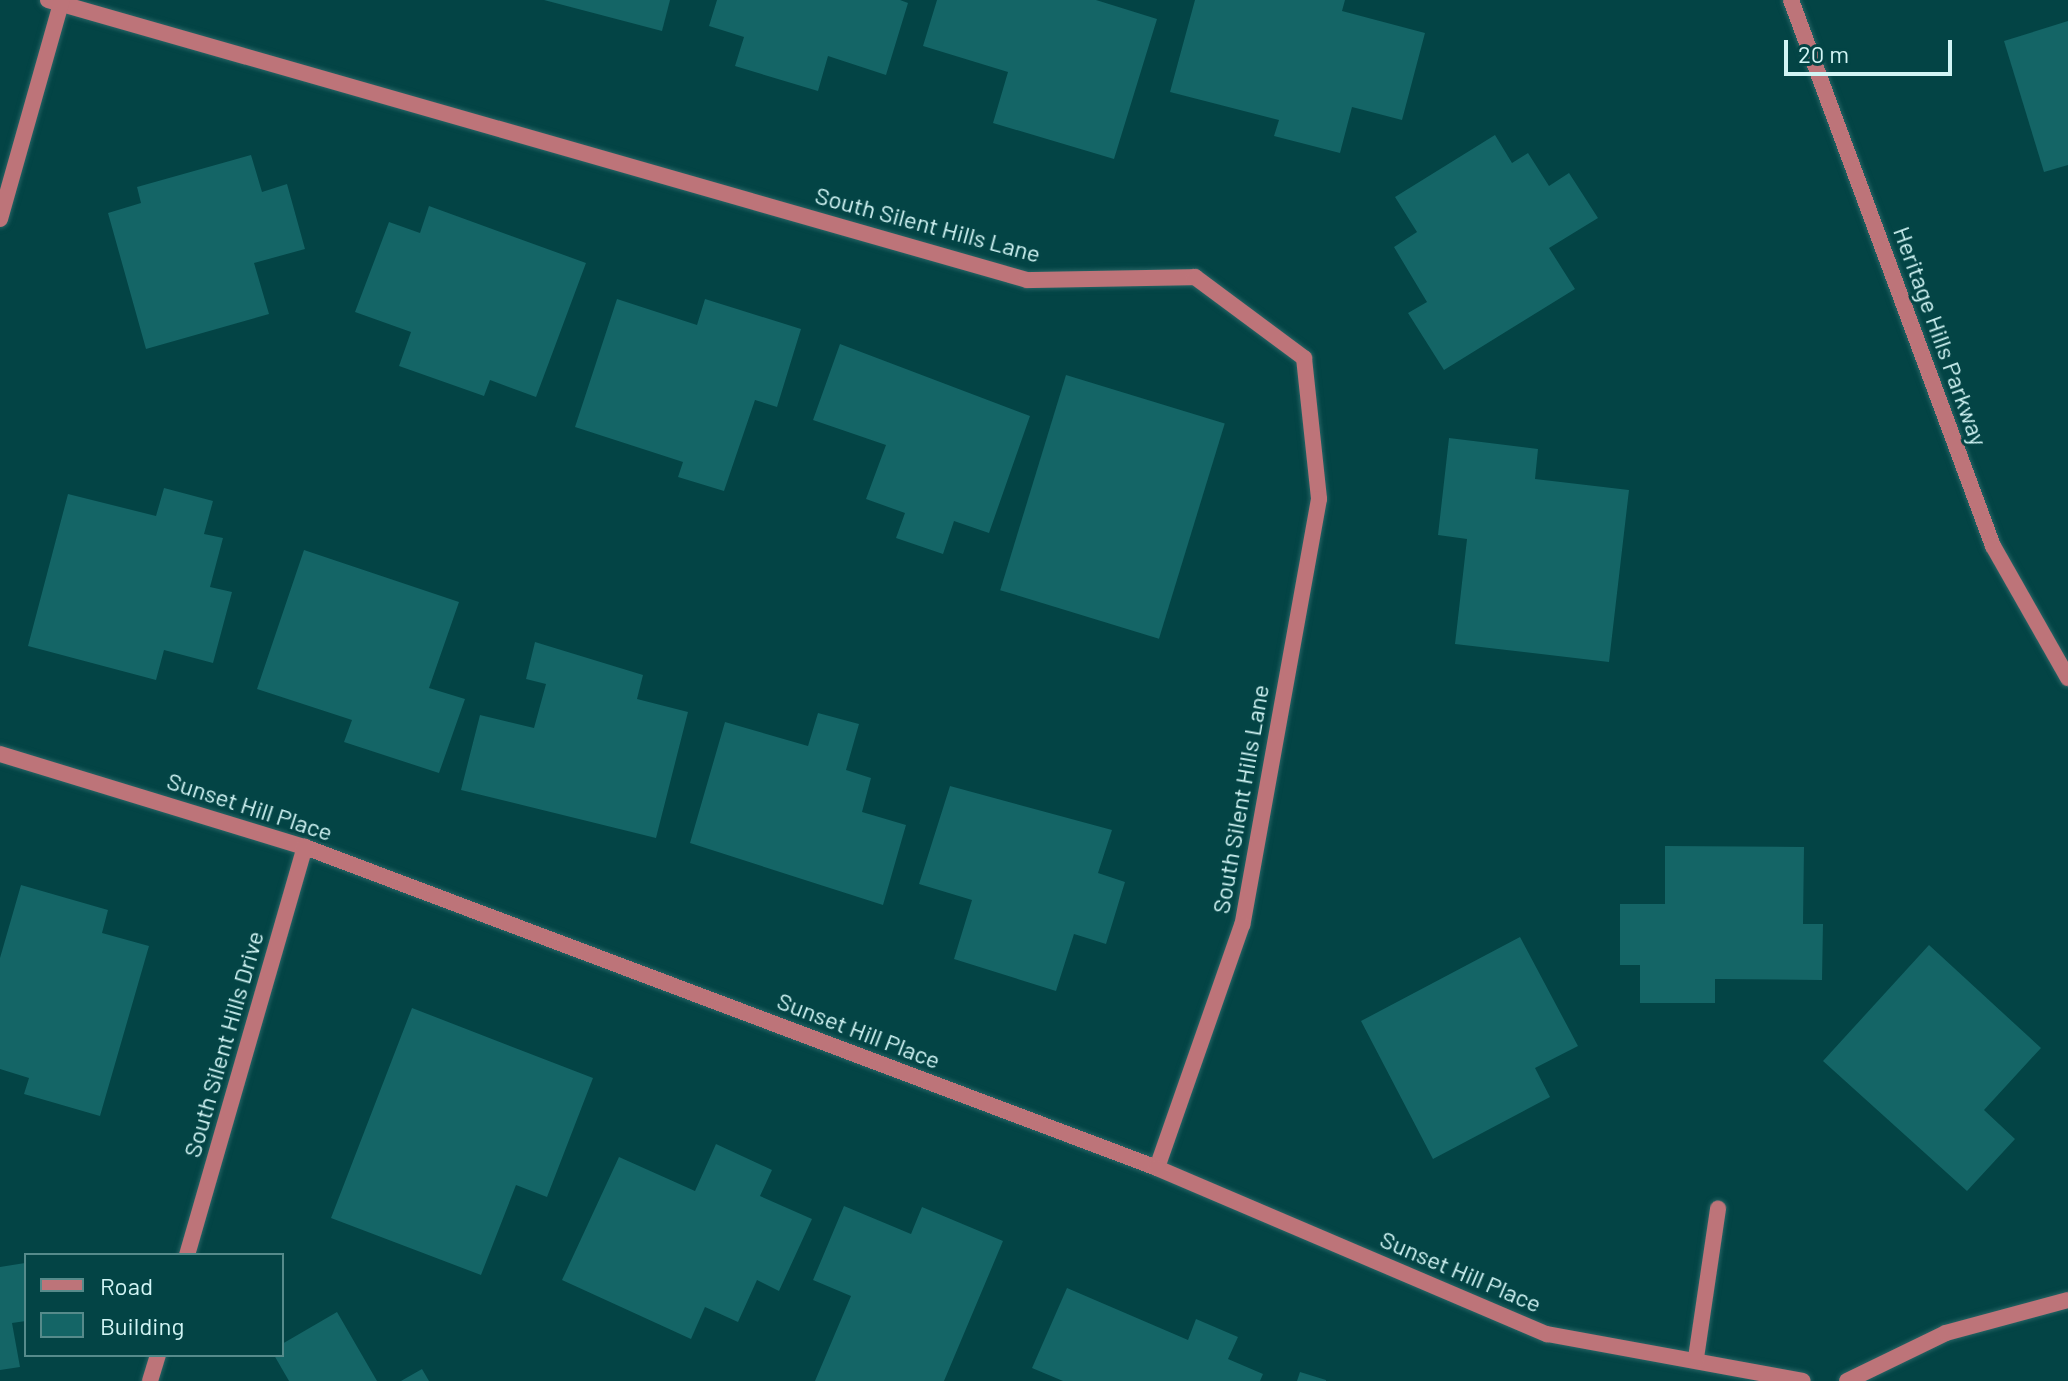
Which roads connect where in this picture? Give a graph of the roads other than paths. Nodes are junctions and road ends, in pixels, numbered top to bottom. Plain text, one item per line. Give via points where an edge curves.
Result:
1 (1791, 0) edge
2 (56, 2) edge
3 (0, 219) edge
4 (2068, 678) edge
5 (0, 754) edge
6 (305, 847) junction
7 (1157, 1168) junction
8 (1718, 1209) dead end
9 (188, 1253) edge
10 (2068, 1300) edge
11 (157, 1357) edge
12 (1696, 1358) junction
13 (150, 1381) edge
14 (1803, 1381) edge
15 (1847, 1381) edge

1 - 4 street, Heritage Hills Parkway via 1993,546
2 - 3 street
2 - 7 street, South Silent Hills Lane via 1027,280 1195,277 1304,358 1319,499 1248,895
5 - 6 street, Sunset Hill Place
6 - 7 street, Sunset Hill Place
6 - 9 street, South Silent Hills Drive
7 - 12 street, Sunset Hill Place via 1547,1334
8 - 12 street
10 - 15 street via 1946,1333
11 - 13 street
12 - 14 street, Sunset Hill Place

